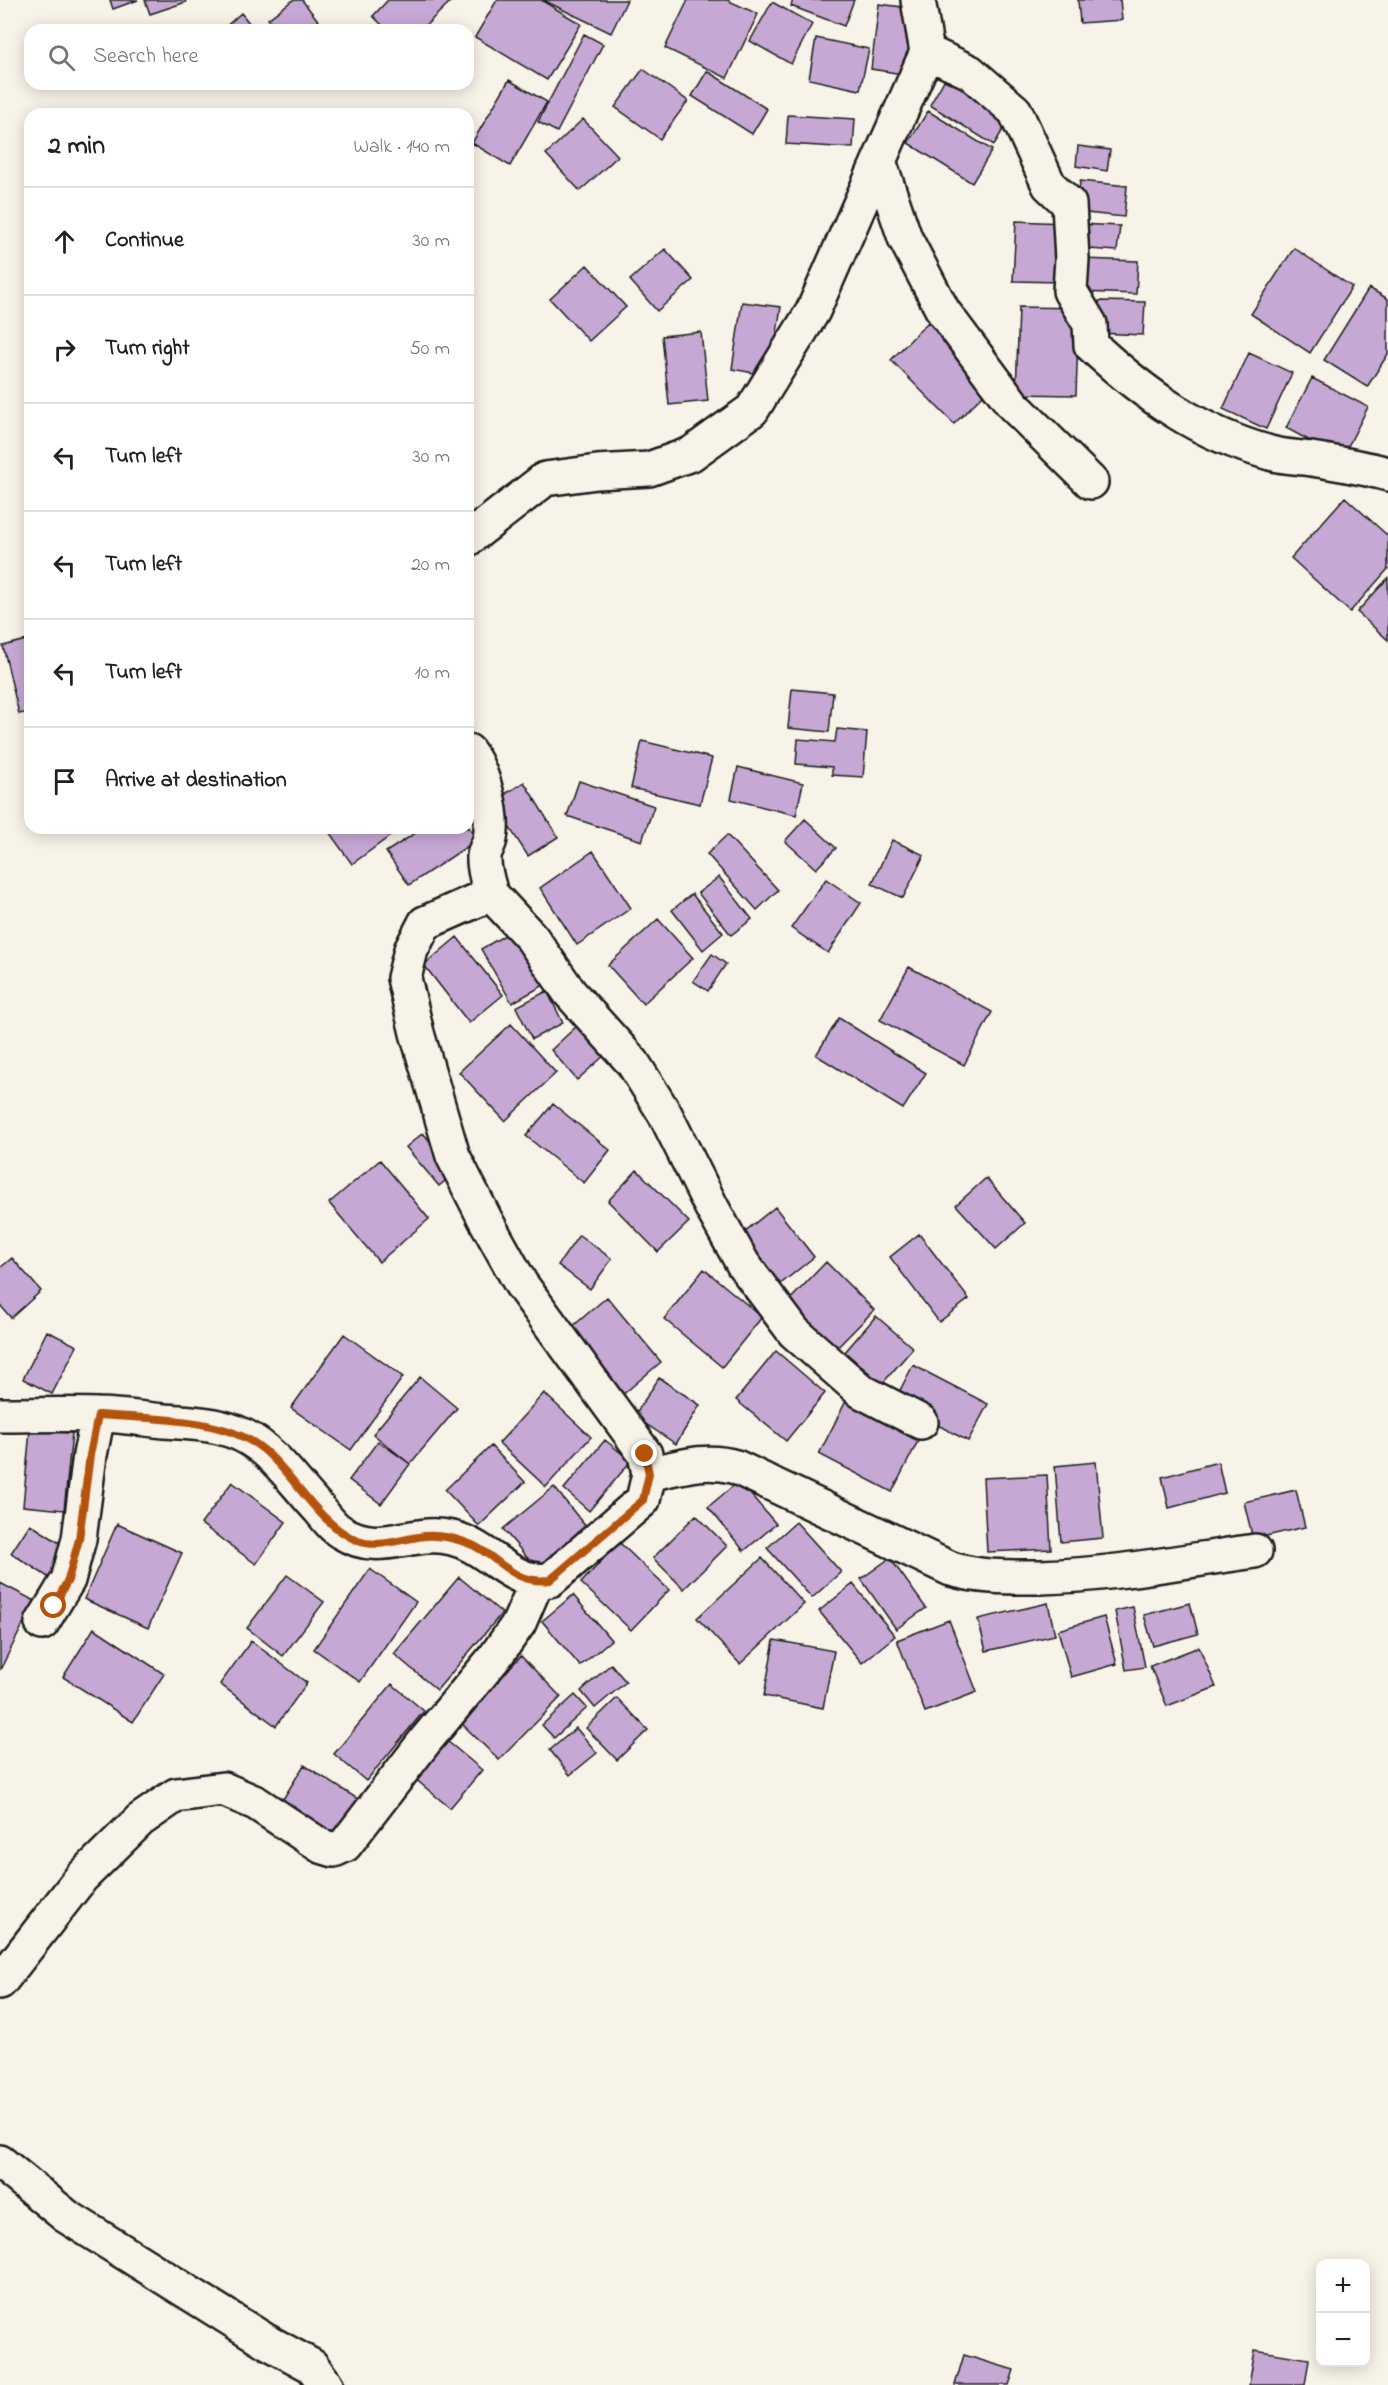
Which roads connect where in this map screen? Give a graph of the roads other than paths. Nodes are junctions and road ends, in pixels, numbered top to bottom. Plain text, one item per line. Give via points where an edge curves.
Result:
1 (918, 0) edge
2 (927, 52) junction
3 (879, 160) junction
4 (1388, 474) edge
5 (1091, 482) dead end
6 (474, 534) edge
7 (474, 758) edge
8 (490, 894) junction
9 (0, 1415) edge
10 (98, 1415) junction
11 (921, 1422) dead end
12 (649, 1474) junction
13 (1255, 1551) dead end
14 (537, 1581) junction
15 (42, 1623) dead end
16 (0, 1982) edge
17 (0, 2162) edge
18 (326, 2385) edge

1 - 2 street
2 - 3 street
2 - 4 street via 970,72 1016,111 1049,185 1069,204 1070,291 1090,324 1090,345 1140,389 1206,431 1271,454 1360,466
3 - 5 street via 905,238 943,311 1013,405
3 - 6 street via 813,311 752,410 691,453 649,469 545,479
7 - 8 street via 490,817 490,839 484,857
8 - 11 street via 532,938 570,993 633,1063 743,1264 794,1332 861,1391
8 - 12 street via 425,923 411,950 404,978 417,1034 453,1156 486,1221 521,1284 645,1454
9 - 10 street
10 - 14 street via 213,1425 244,1436 264,1450 339,1531 360,1542 448,1537 468,1543 527,1580
10 - 15 street via 79,1539 68,1580
12 - 13 street via 695,1463 718,1462 736,1467 951,1569 973,1575 1088,1576
12 - 14 street via 643,1500 630,1513 550,1580
14 - 16 street via 519,1623 495,1657 345,1845 334,1850 321,1846 255,1803 223,1789 176,1794 140,1820 81,1878
17 - 18 street via 66,2216 312,2366

